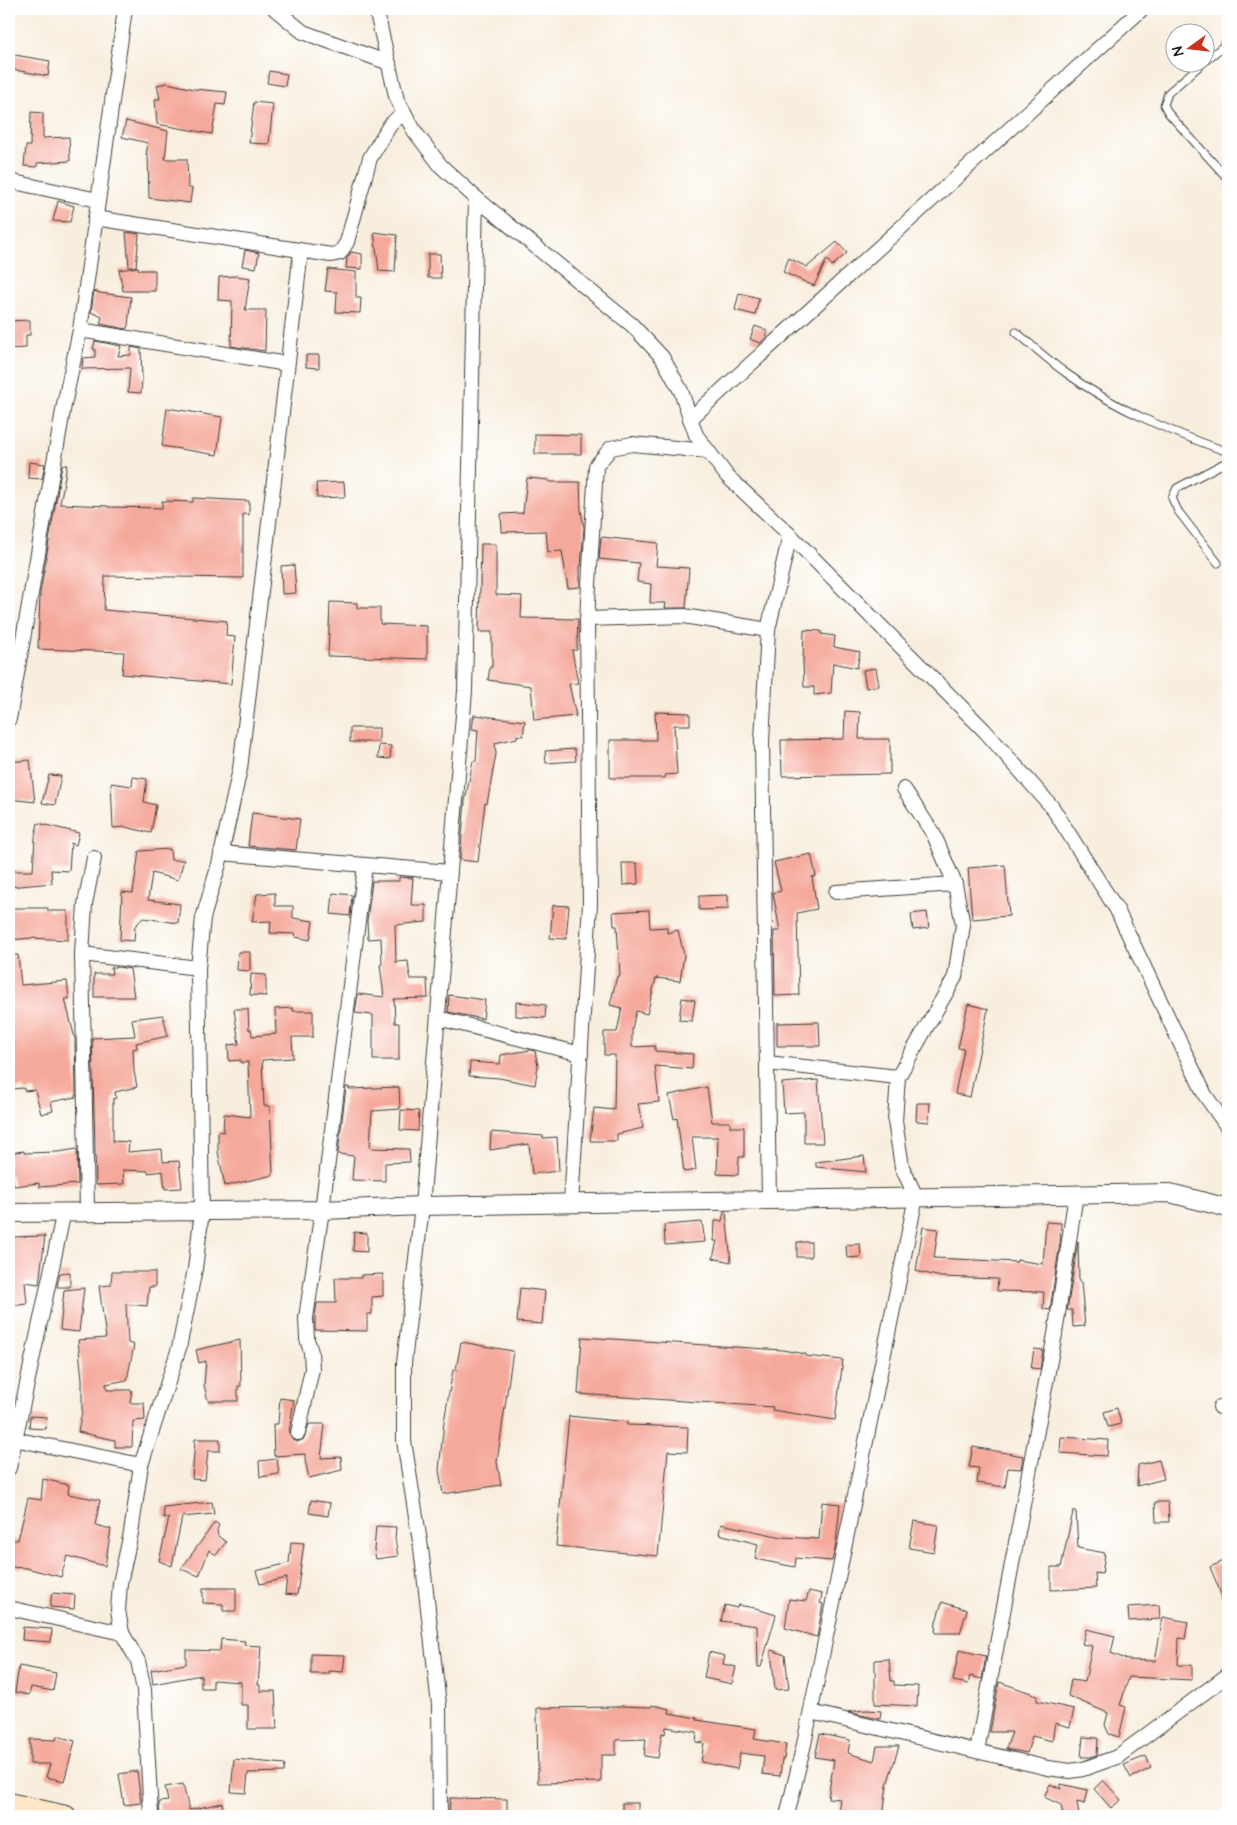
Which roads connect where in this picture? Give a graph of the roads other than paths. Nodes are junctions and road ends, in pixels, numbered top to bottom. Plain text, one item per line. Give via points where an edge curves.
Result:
1 (125, 9) edge
2 (276, 9) edge
3 (376, 9) edge
4 (1142, 9) edge
5 (1228, 42) edge
6 (1214, 54) edge
7 (389, 63) junction
8 (1192, 72) edge
9 (404, 112) junction
10 (1228, 179) edge
11 (9, 181) edge
12 (476, 198) junction
13 (98, 200) junction
14 (96, 218) junction
15 (300, 251) junction
16 (80, 330) junction
17 (1016, 332) dead end
18 (288, 364) junction
19 (690, 419) junction
20 (708, 451) junction
21 (1228, 452) edge
22 (1228, 461) edge
23 (790, 535) junction
24 (1218, 563) dead end
25 (587, 619) junction
26 (768, 630) junction
27 (9, 719) edge
28 (904, 789) dead end
29 (222, 853) junction
30 (94, 858) dead end
31 (365, 865) junction
32 (450, 872) junction
33 (956, 884) junction
34 (836, 892) dead end
35 (82, 954) junction
36 (198, 968) junction
37 (438, 1018) junction
38 (581, 1054) junction
39 (767, 1064) junction
40 (898, 1077) junction
41 (1228, 1128) edge
42 (1076, 1194) junction
43 (916, 1197) junction
44 (769, 1200) junction
45 (572, 1203) junction
46 (422, 1206) junction
47 (1228, 1208) edge
48 (202, 1210) junction
49 (322, 1210) junction
50 (64, 1211) junction
51 (87, 1211) junction
52 (9, 1212) edge
53 (298, 1433) dead end
54 (12, 1438) edge
55 (141, 1465) junction
56 (9, 1468) edge
57 (9, 1608) edge
58 (122, 1633) junction
59 (1228, 1675) edge
60 (811, 1712) junction
61 (977, 1751) junction
62 (9, 1804) edge
63 (66, 1816) edge
64 (151, 1816) edge
65 (440, 1816) edge
66 (787, 1816) edge

1 - 13 street
2 - 7 street via 303,32
3 - 7 street
4 - 19 street
5 - 6 lane
7 - 9 street
8 - 10 lane via 1168,93 1164,105
9 - 12 street via 441,166
9 - 15 street via 390,124 370,158 347,242 340,253 331,256
11 - 13 street
12 - 19 street via 632,325 662,357 682,391
12 - 32 street via 465,691
13 - 14 street
14 - 15 street
14 - 16 street
15 - 18 street
16 - 18 street
16 - 27 street
17 - 21 lane via 1067,374 1106,398 1179,435
18 - 29 street via 240,769
19 - 20 street via 696,435
20 - 23 street via 727,476
20 - 25 street via 632,444 611,448 596,466
22 - 24 lane via 1177,488 1172,498 1178,511
23 - 26 street
23 - 41 street via 985,731 1052,807 1117,910 1205,1095
25 - 26 street via 684,616
25 - 38 street via 590,904
26 - 39 street via 762,740
28 - 33 street via 934,834
29 - 31 street
29 - 36 street via 203,918
30 - 35 street via 85,904
31 - 32 street
31 - 49 street
32 - 37 street
33 - 34 street
33 - 40 street via 963,925 955,977
35 - 36 street
35 - 51 street
36 - 48 street
37 - 38 street
37 - 46 street
38 - 45 street
39 - 40 street
39 - 44 street
40 - 43 street via 894,1121 902,1168
42 - 43 street
42 - 47 street via 1170,1193
42 - 61 street via 1055,1334
43 - 44 street
43 - 60 street
44 - 45 street
45 - 46 street
46 - 49 street
46 - 65 street via 404,1363 404,1441 421,1548 438,1704
48 - 49 street
48 - 51 street
48 - 55 street via 178,1348
49 - 53 street via 306,1318 312,1369
50 - 51 street
50 - 52 street
50 - 54 street
54 - 55 street
54 - 56 street
55 - 58 street via 120,1584 118,1610
57 - 58 street
58 - 64 street via 138,1661 144,1690
59 - 61 street via 1117,1756 1090,1767 1070,1771 1048,1768
60 - 61 street
60 - 66 street
62 - 63 main road

